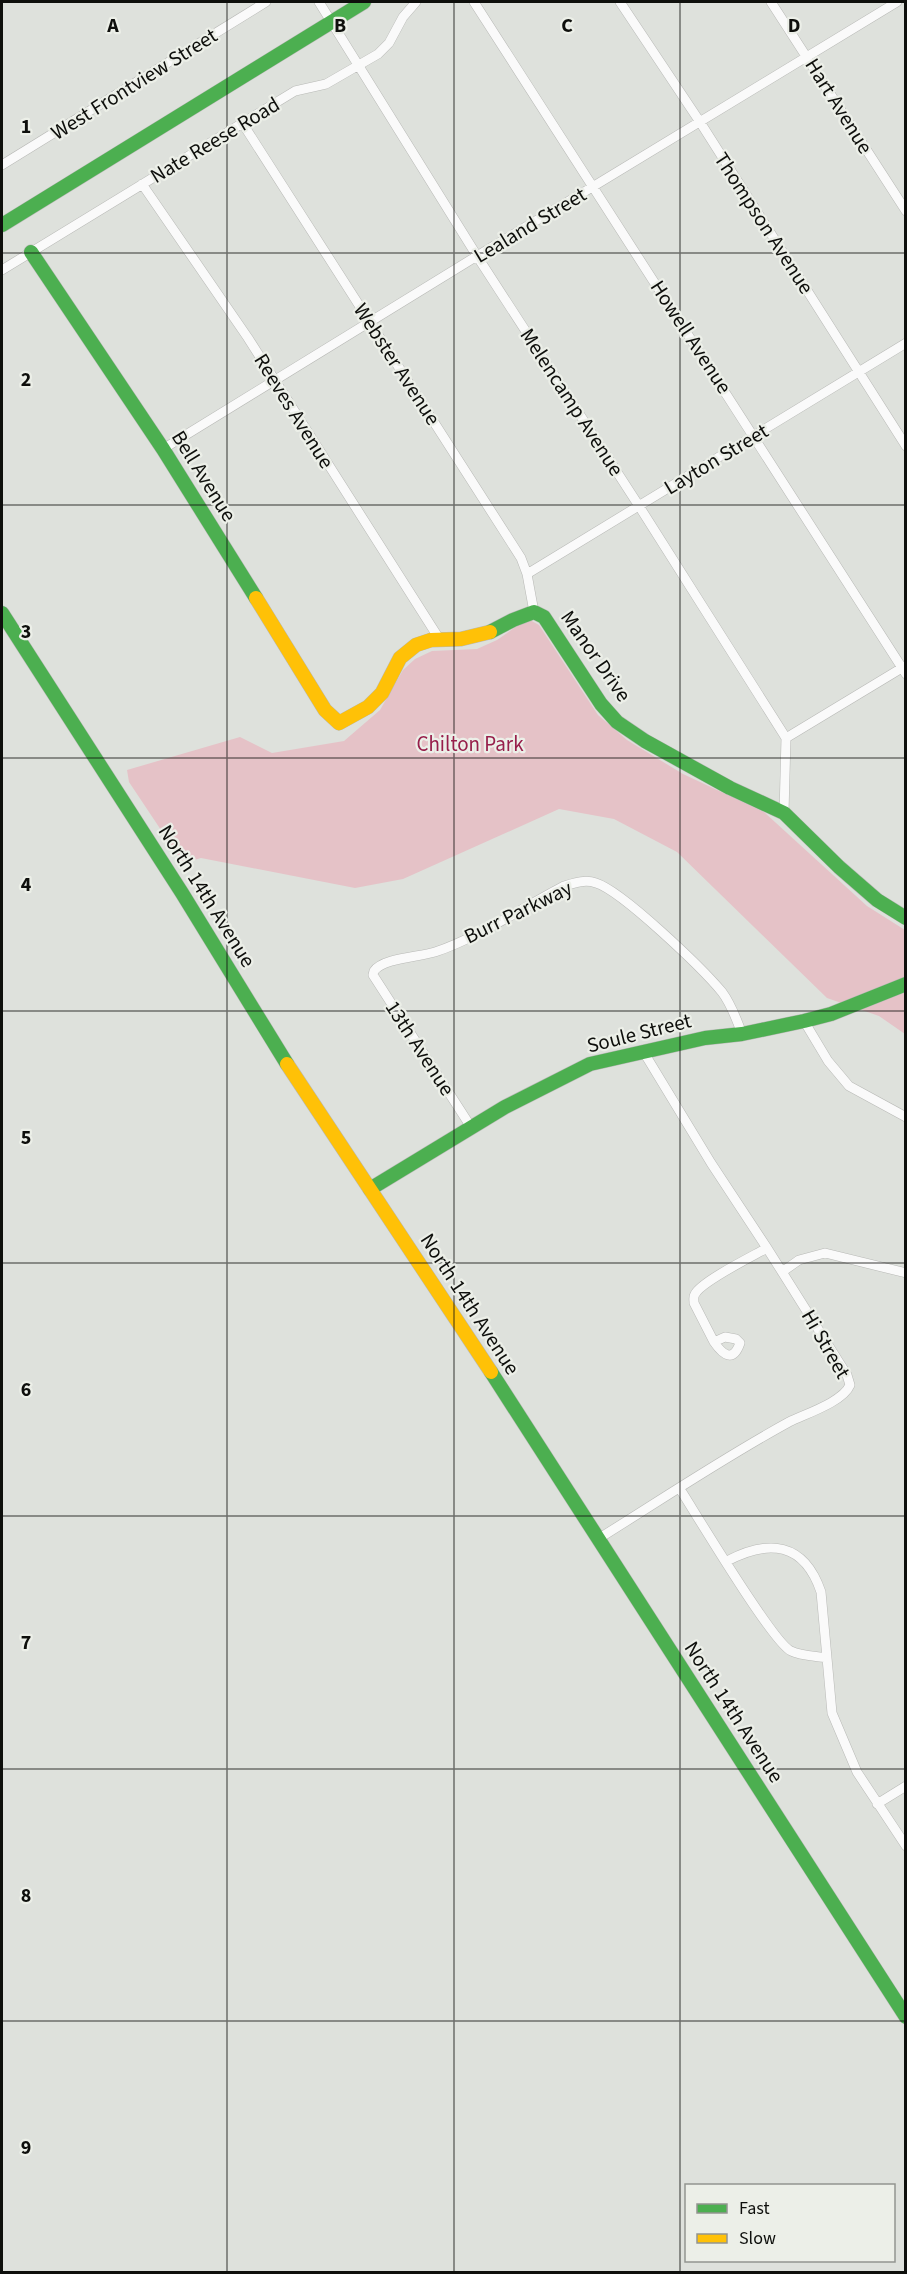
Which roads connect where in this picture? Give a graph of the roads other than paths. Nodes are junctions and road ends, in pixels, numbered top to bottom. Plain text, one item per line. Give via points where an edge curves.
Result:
1 (266, 2) edge
2 (319, 2) edge
3 (364, 2) edge
4 (416, 2) edge
5 (474, 2) edge
6 (620, 2) edge
7 (771, 2) edge
8 (897, 2) edge
9 (330, 22) junction
10 (808, 57) junction
11 (358, 65) junction
12 (700, 122) junction
13 (243, 124) junction
14 (2, 165) edge
15 (142, 184) junction
16 (594, 186) junction
17 (906, 211) edge
18 (2, 225) edge
19 (31, 252) junction
20 (477, 256) junction
21 (2, 270) edge
22 (370, 321) junction
23 (906, 343) edge
24 (859, 372) junction
25 (275, 381) junction
26 (754, 436) junction
27 (906, 446) edge
28 (163, 449) junction
29 (639, 506) junction
30 (526, 574) junction
31 (534, 612) junction
32 (2, 613) edge
33 (440, 640) junction
34 (904, 670) edge
35 (339, 723) joint
36 (786, 738) junction
37 (784, 813) junction
38 (906, 918) edge
39 (376, 968) joint
40 (906, 984) edge
41 (804, 1022) junction
42 (742, 1034) junction
43 (643, 1051) junction
44 (906, 1117) edge
45 (471, 1127) junction
46 (370, 1190) junction
47 (767, 1248) junction
48 (783, 1272) junction
49 (906, 1273) edge
50 (714, 1342) dead end
51 (680, 1489) junction
52 (598, 1539) junction
53 (727, 1561) junction
54 (827, 1658) junction
55 (906, 1786) edge
56 (877, 1804) junction
57 (906, 1846) edge
58 (906, 2017) edge

1 - 14 street, West Frontview Street
2 - 9 street, Melencamp Avenue
3 - 9 main road
4 - 11 street, Nate Reese Road via 389,43
5 - 16 street, Howell Avenue
6 - 12 street, Thompson Avenue
7 - 10 street, Hart Avenue
8 - 10 street, Lealand Street
9 - 11 street, Melencamp Avenue
9 - 18 main road
10 - 12 street, Lealand Street
10 - 17 street, Hart Avenue
11 - 13 street, Nate Reese Road via 326,84 296,91
11 - 20 street, Melencamp Avenue
12 - 16 street, Lealand Street
12 - 24 street, Thompson Avenue
13 - 15 street, Nate Reese Road
13 - 22 street, Webster Avenue
15 - 19 street, Nate Reese Road
15 - 25 street, Reeves Avenue
16 - 20 street, Lealand Street
16 - 26 street, Howell Avenue
19 - 21 street, Nate Reese Road
19 - 28 main road, Bell Avenue
20 - 22 street, Lealand Street
20 - 29 street, Melencamp Avenue
22 - 25 street, Lealand Street
22 - 30 street, Webster Avenue via 521,558
23 - 24 street, Layton Street
24 - 26 street, Layton Street
24 - 27 street, Thompson Avenue
25 - 28 street, Lealand Street
25 - 33 street, Reeves Avenue
26 - 29 street, Layton Street
26 - 34 street, Howell Avenue
28 - 35 main road, Bell Avenue via 325,710
29 - 30 street, Layton Street
29 - 36 street, Melencamp Avenue
30 - 31 street, Webster Avenue
31 - 33 main road, Manor Drive via 496,631
31 - 37 main road, Manor Drive via 544,617 617,722 711,778
32 - 46 main road, North 14th Avenue
33 - 35 main road, Manor Drive via 416,645 400,658 382,693 368,707
34 - 36 street
36 - 37 street
37 - 38 main road, Manor Drive via 870,894
39 - 42 street, Burr Parkway via 435,952 564,886 594,882 627,903 693,963 723,994
39 - 45 street, 13th Avenue via 373,975
40 - 41 main road, Soule Street
41 - 42 main road, Soule Street
41 - 44 street via 849,1086
42 - 43 main road, Soule Street
43 - 45 main road, Soule Street via 590,1064
43 - 47 street, Hi Street
45 - 46 main road, Soule Street
46 - 52 main road, North 14th Avenue
47 - 48 street, Hi Street
47 - 50 street via 694,1295 694,1303
48 - 49 street via 799,1260 825,1253
48 - 51 street, Hi Street via 847,1376 848,1391
51 - 52 street, Hi Street
51 - 53 street
52 - 58 main road, North 14th Avenue
53 - 54 street via 784,1646
53 - 54 street via 762,1547 780,1548 808,1566 821,1592
54 - 56 street via 832,1713 857,1772
55 - 56 street
56 - 57 street

